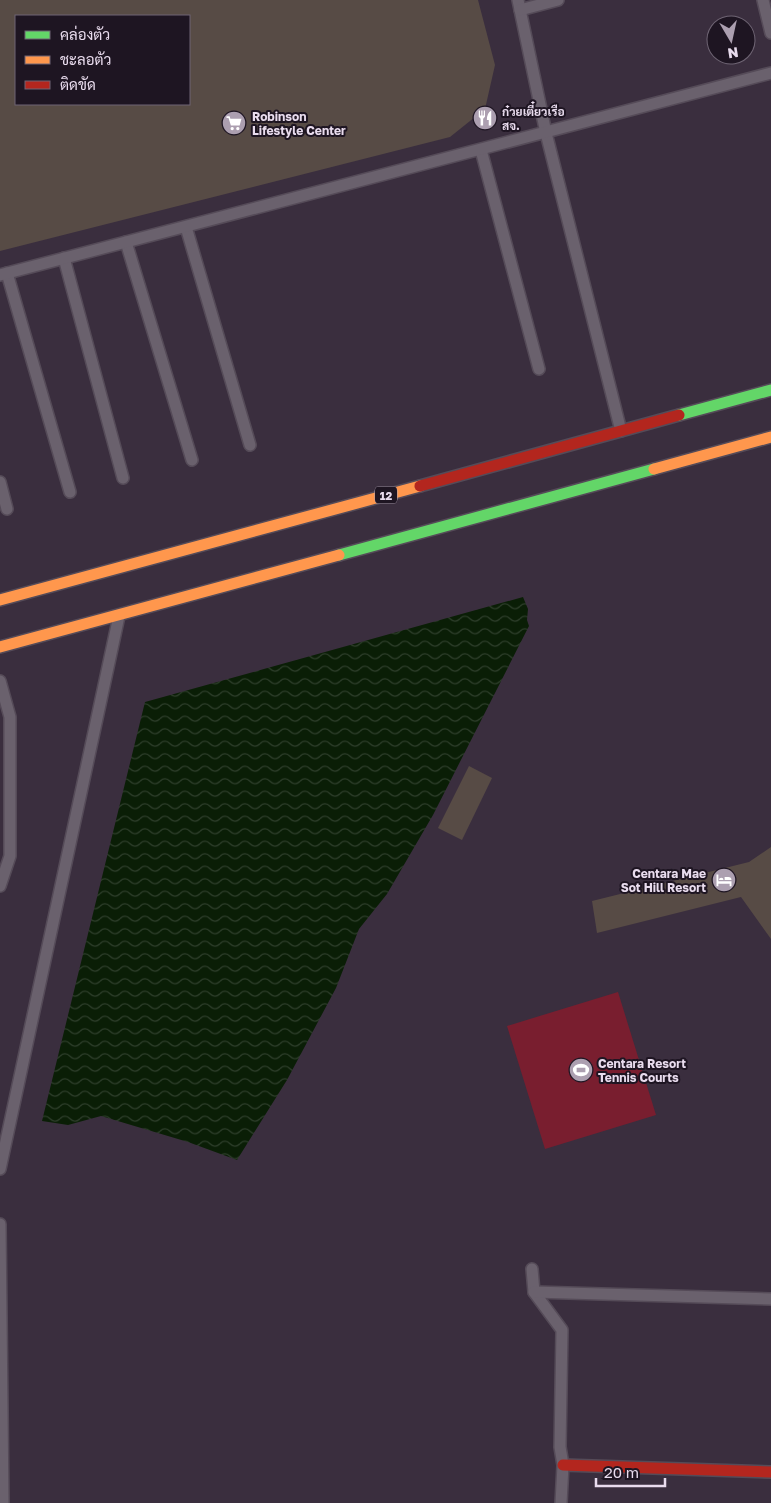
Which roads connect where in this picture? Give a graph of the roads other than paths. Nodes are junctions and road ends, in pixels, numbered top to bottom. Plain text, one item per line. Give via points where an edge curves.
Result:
1 (558, 0) edge
2 (763, 0) edge
3 (520, 5) edge
4 (771, 33) edge
5 (771, 73) edge
6 (546, 133) junction
7 (480, 150) junction
8 (186, 227) junction
9 (126, 242) junction
10 (64, 258) junction
11 (3, 274) edge
12 (539, 369) dead end
13 (771, 384) edge
14 (771, 390) edge
15 (759, 393) junction
16 (621, 430) junction
17 (770, 438) edge
18 (250, 445) dead end
19 (192, 460) dead end
20 (124, 478) dead end
21 (0, 482) edge
22 (70, 492) dead end
23 (7, 509) dead end
24 (0, 600) edge
25 (119, 614) junction
26 (0, 647) edge
27 (0, 680) edge
28 (0, 886) edge
29 (0, 1169) edge
30 (0, 1224) edge
31 (532, 1269) dead end
32 (534, 1292) junction
33 (771, 1299) edge
34 (563, 1464) junction
35 (771, 1472) edge
36 (3, 1503) edge
37 (562, 1503) edge

1 - 3 lane
2 - 4 lane
3 - 6 lane
5 - 6 lane
6 - 7 lane
6 - 16 lane
7 - 8 lane
7 - 12 lane
8 - 9 lane
8 - 18 lane
9 - 10 lane
9 - 19 lane
10 - 11 lane
10 - 20 lane
11 - 22 lane
13 - 15 main road
14 - 15 main road, 12
15 - 16 main road, 12
16 - 24 main road, 12
17 - 25 main road
21 - 23 lane
25 - 26 main road
25 - 29 lane
27 - 28 lane via 10,717 10,856
30 - 36 lane
31 - 32 lane
32 - 33 lane
32 - 34 lane via 562,1330 560,1447
34 - 35 main road
34 - 37 lane

